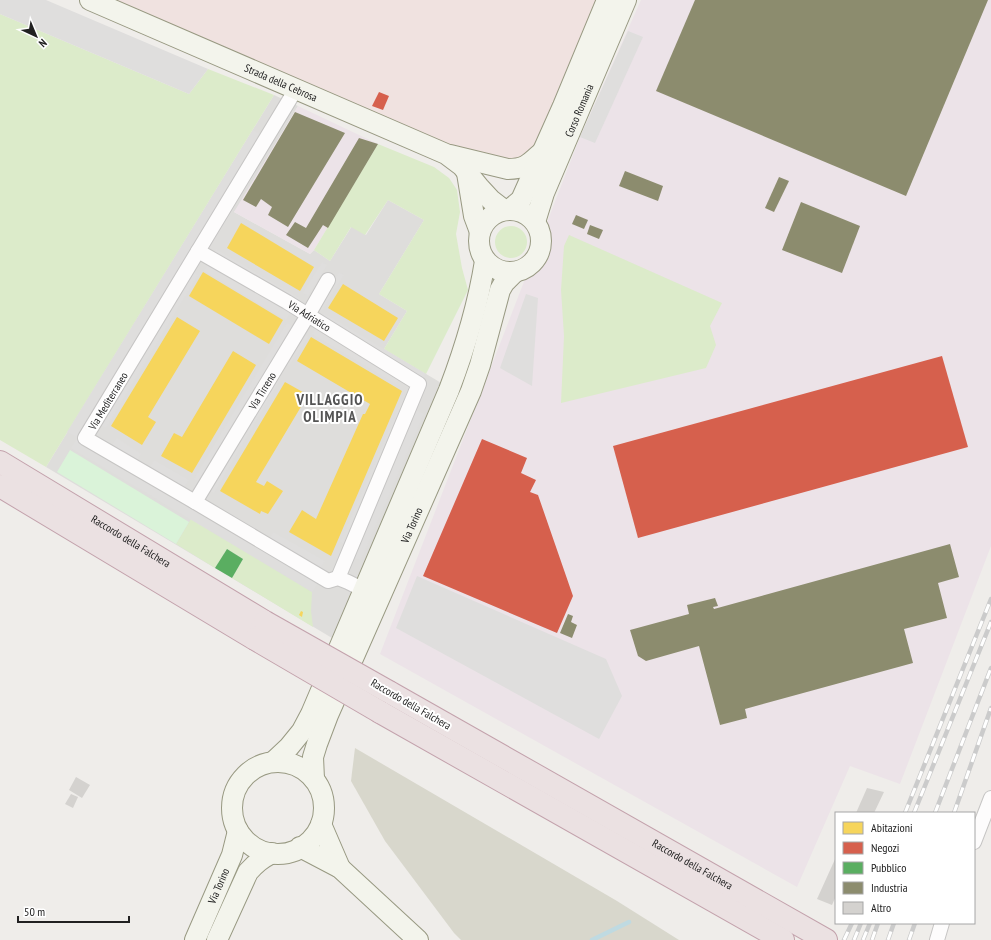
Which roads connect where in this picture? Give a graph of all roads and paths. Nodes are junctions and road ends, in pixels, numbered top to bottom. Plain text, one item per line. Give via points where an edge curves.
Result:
1 (90, 0) edge
2 (607, 0) edge
3 (626, 0) edge
4 (296, 89) junction
5 (543, 152) junction
6 (446, 154) junction
7 (467, 173) junction
8 (507, 210) junction
9 (535, 222) junction
10 (480, 232) junction
11 (198, 251) junction
12 (485, 261) junction
13 (514, 273) junction
14 (328, 280) dead end
15 (308, 315) junction
16 (0, 462) edge
17 (0, 486) edge
18 (195, 502) junction
19 (338, 578) junction
20 (364, 590) junction
21 (260, 630) junction
22 (273, 762) junction
23 (314, 779) junction
24 (991, 798) edge
25 (321, 824) junction
26 (238, 831) junction
27 (975, 839) edge
28 (300, 847) junction
29 (272, 854) junction
30 (340, 868) junction
31 (942, 924) edge
32 (195, 940) edge
33 (217, 940) edge
34 (418, 940) edge
35 (783, 940) edge
36 (826, 940) edge
37 (937, 940) edge

1 - 4 main road, Strada della Cebrosa
2 - 5 main road, Corso Romania
3 - 9 main road, Corso Romania via 544,194
4 - 6 main road, Strada della Cebrosa
4 - 11 street, Via Mediterraneo
5 - 6 main road via 524,167 516,169
5 - 8 main road, Corso Romania via 521,200
6 - 7 main road, Strada della Cebrosa
7 - 8 main road, Strada della Cebrosa via 491,200
7 - 10 main road via 474,216
8 - 9 main road via 520,211
8 - 10 main road via 492,215 486,220
9 - 13 main road via 541,239 540,251 528,267
10 - 12 main road via 478,243
11 - 15 street, Via Adriatico
11 - 18 street, Via Mediterraneo via 85,438
12 - 13 main road via 499,271
12 - 20 main road, Via Torino via 482,281 458,366
13 - 23 main road, Via Torino via 500,290 471,391 317,744 313,757
14 - 15 street, Via Tirreno
15 - 18 street, Via Tirreno
15 - 19 street, Via Adriatico via 419,384
16 - 21 highway, Raccordo della Falchera
17 - 21 highway, Raccordo della Falchera
18 - 19 street, Via Mediterraneo via 328,581
19 - 20 street, Via Mediterraneo
20 - 22 main road, Via Torino via 311,714 289,747
21 - 35 highway, Raccordo della Falchera, bridge via 380,712
21 - 36 highway, Raccordo della Falchera, bridge via 389,692
22 - 23 main road via 296,765
22 - 26 main road via 249,772 239,782 233,795 232,808
23 - 25 main road via 324,802
24 - 27 street
25 - 28 main road via 309,842
25 - 30 main road
26 - 29 main road via 257,849
26 - 32 main road, Via Torino via 232,855
28 - 29 main road via 291,852
28 - 30 main road
29 - 33 main road, Via Torino via 262,858 248,872
30 - 34 main road
31 - 37 street

